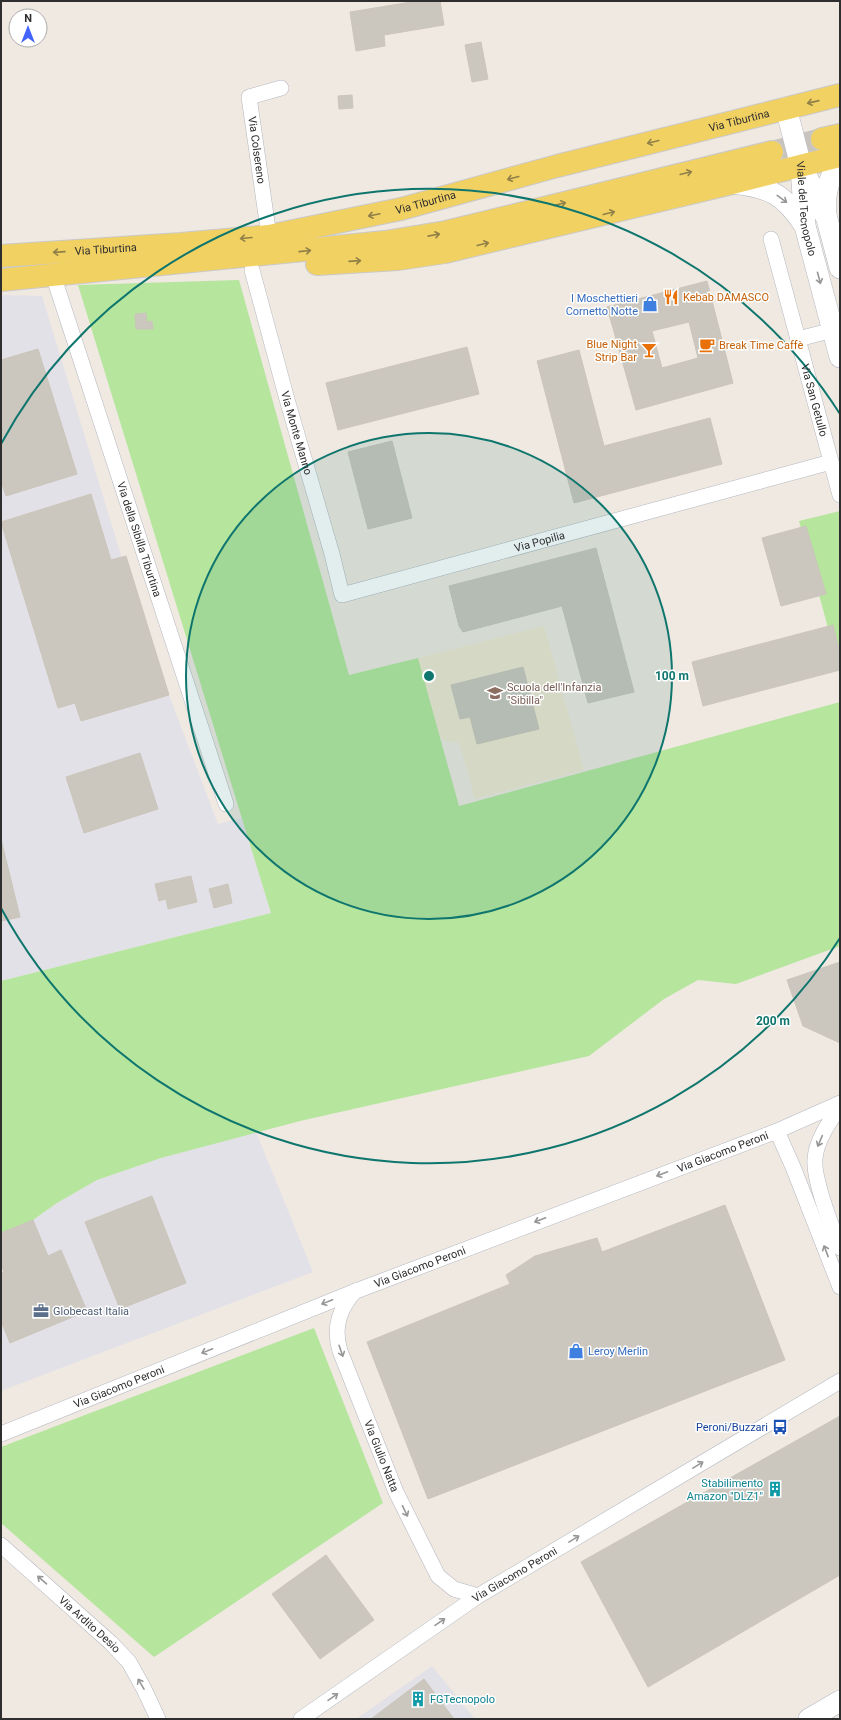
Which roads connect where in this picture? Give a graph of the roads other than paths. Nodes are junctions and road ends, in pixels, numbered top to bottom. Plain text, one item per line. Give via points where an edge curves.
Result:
1 (281, 88) dead end
2 (840, 95) edge
3 (786, 108) junction
4 (772, 152) tunnel mouth
5 (840, 156) edge
6 (840, 164) edge
7 (801, 166) junction
8 (732, 183) junction
9 (827, 219) junction
10 (805, 226) junction
11 (269, 236) junction
12 (771, 239) dead end
13 (1, 256) edge
14 (840, 268) edge
15 (252, 270) junction
16 (92, 271) junction
17 (53, 275) junction
18 (1, 280) edge
19 (833, 330) junction
20 (798, 339) junction
21 (840, 357) edge
22 (831, 462) junction
23 (840, 494) edge
24 (342, 595) joint
25 (226, 804) dead end
26 (840, 1103) edge
27 (840, 1107) edge
28 (777, 1131) junction
29 (840, 1248) edge
30 (840, 1287) edge
31 (356, 1291) junction
32 (840, 1375) edge
33 (834, 1384) edge
34 (1, 1434) edge
35 (1, 1545) edge
36 (478, 1596) junction
37 (840, 1701) edge
38 (158, 1719) edge
39 (301, 1719) edge
40 (809, 1719) edge

1 - 11 street, Via Colsereno via 249,97
2 -> 3 main road, Via Tiburtina
3 - 7 main road
3 -> 11 main road, Via Tiburtina via 557,166 401,209
16 -> 4 main road, Via Tiburtina via 417,238
5 - 7 main road
6 - 9 main road via 826,192
7 - 8 main road
7 - 9 main road, Viale del Tecnopolo
7 - 10 main road, Viale del Tecnopolo
8 -> 10 main road via 774,193 787,202
15 -> 8 main road via 440,254
9 - 14 main road, Viale del Tecnopolo
10 -> 19 main road, Viale del Tecnopolo
11 -> 13 main road, Via Tiburtina
12 - 20 street, Via San Getullo
15 - 16 main road
15 - 24 street, Via Monte Manno
16 - 17 main road, Via Tiburtina
17 - 18 main road, Via Tiburtina
17 - 25 street, Via della Sibilla Tiburtina
19 - 20 street
19 - 21 main road, Viale del Tecnopolo
20 - 22 street, Via San Getullo
22 - 23 street, Via San Getullo
22 - 24 street, Via Popilia
26 - 28 street, Via Giacomo Peroni
27 -> 29 street via 819,1141 814,1159 816,1174
30 -> 28 street
28 -> 31 street, Via Giacomo Peroni
31 -> 34 street, Via Giacomo Peroni
31 -> 36 street, Via Giulio Natta via 341,1311 337,1337 340,1351 396,1492 438,1576 454,1589
32 - 33 street, Via Giacomo Peroni
36 -> 33 street, Via Giacomo Peroni
38 -> 35 street, Via Ardito Desio via 129,1662
39 -> 36 street, Via Giacomo Peroni
37 - 40 main road

